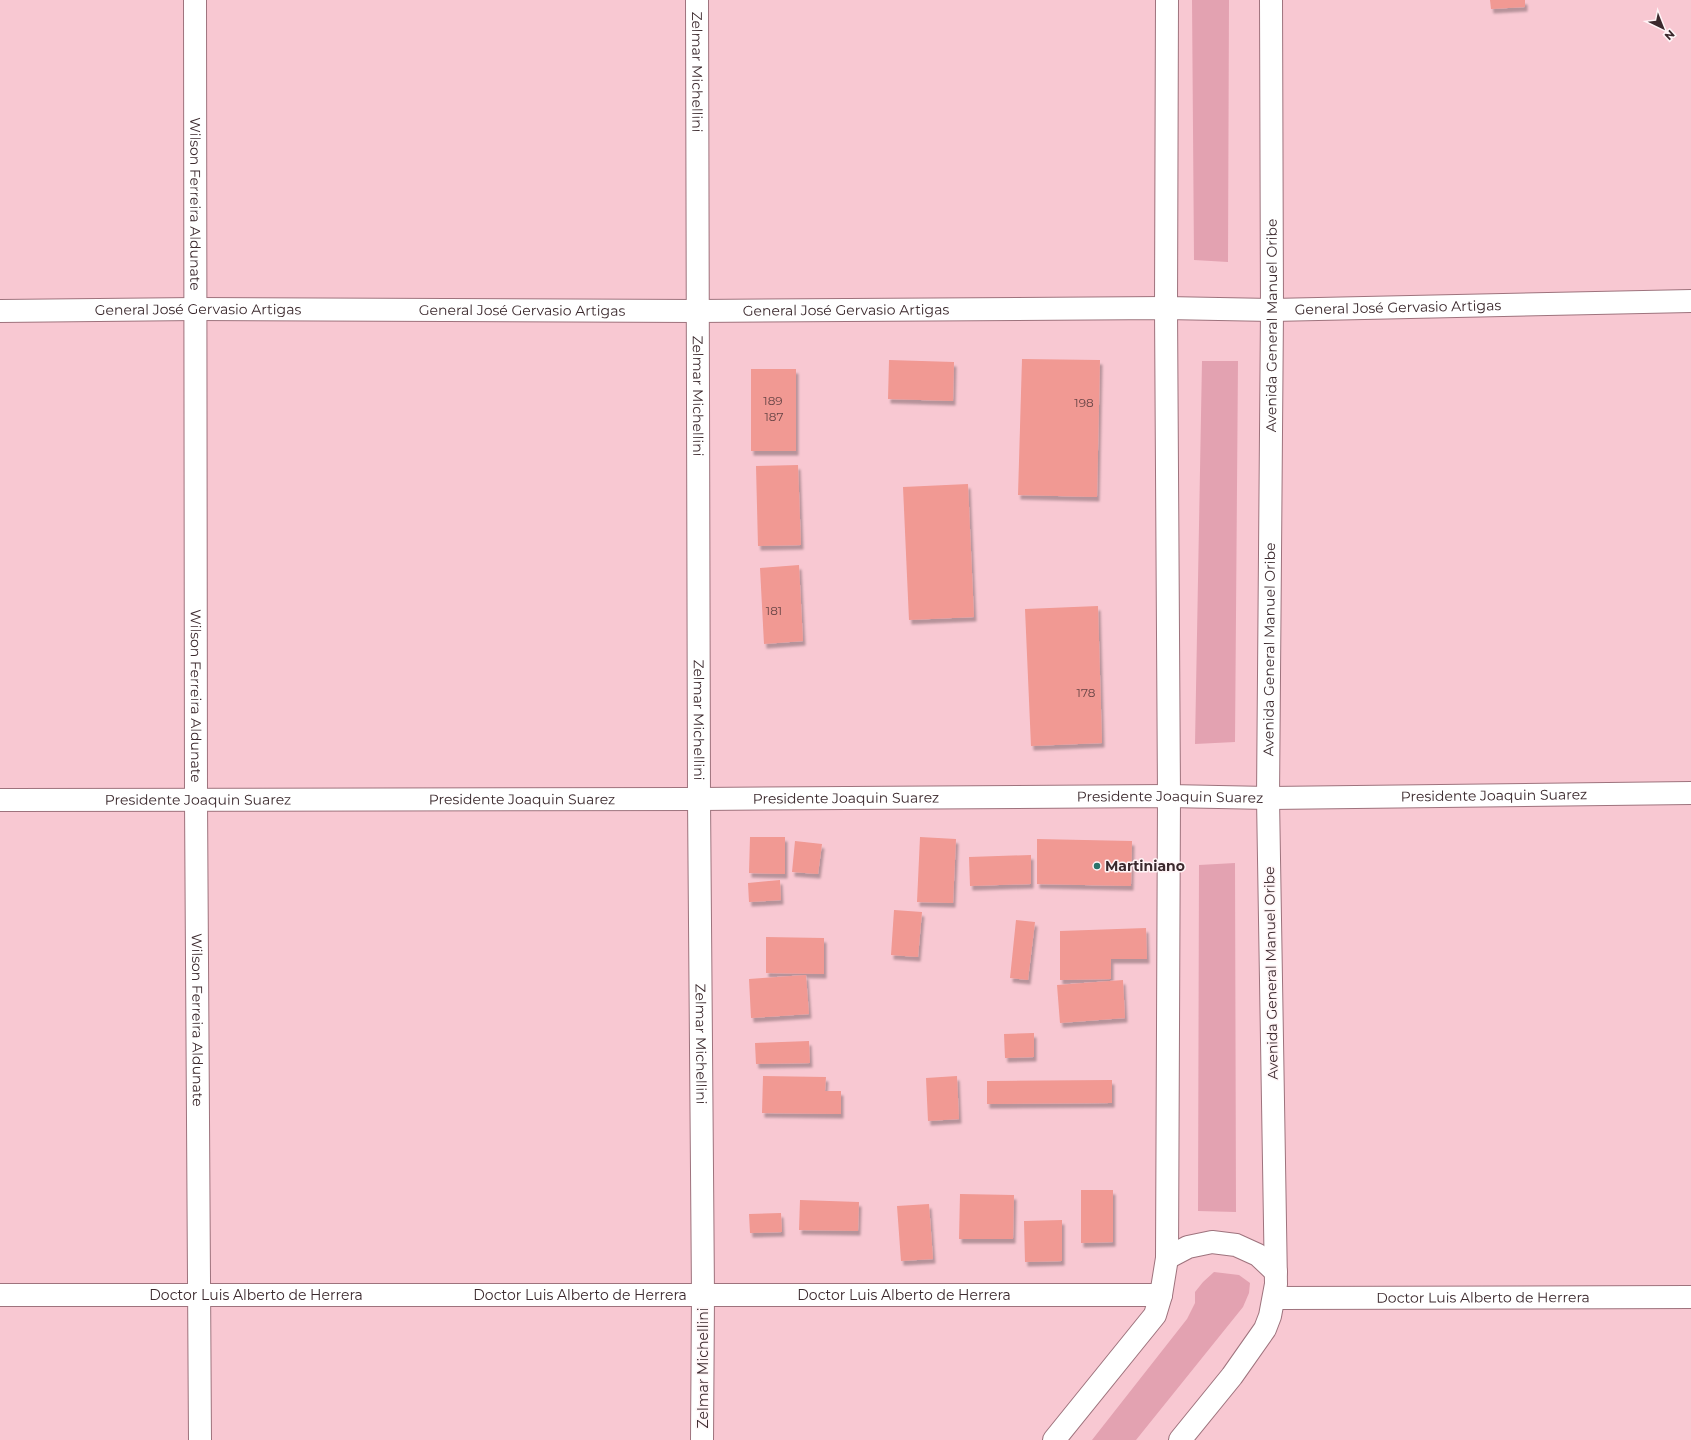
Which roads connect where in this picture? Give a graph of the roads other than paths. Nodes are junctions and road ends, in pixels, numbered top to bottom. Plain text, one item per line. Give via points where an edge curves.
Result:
1 (195, 0) edge
2 (697, 0) edge
3 (1167, 0) edge
4 (1271, 0) edge
5 (1691, 301) edge
6 (1166, 308) junction
7 (196, 309) junction
8 (1272, 310) junction
9 (0, 311) edge
10 (697, 311) junction
11 (1691, 793) edge
12 (1169, 796) junction
13 (1268, 798) junction
14 (699, 799) junction
15 (0, 800) edge
16 (196, 800) junction
17 (1167, 1258) junction
18 (1276, 1272) junction
19 (0, 1295) edge
20 (200, 1295) junction
21 (703, 1295) junction
22 (1161, 1295) junction
23 (1275, 1298) junction
24 (1691, 1298) edge
25 (200, 1440) edge
26 (702, 1440) edge
27 (1054, 1440) edge
28 (1180, 1440) edge

1 - 7 street, Wilson Ferreira Aldunate
2 - 10 street, Zelmar Michellini
3 - 6 street
4 - 8 street, Avenida General Manuel Oribe
5 - 8 street, General José Gervasio Artigas
6 - 8 street, General José Gervasio Artigas
6 - 10 street, General José Gervasio Artigas
6 - 12 street
7 - 9 street, General José Gervasio Artigas
7 - 10 street, General José Gervasio Artigas
7 - 16 street, Wilson Ferreira Aldunate
8 - 13 street, Avenida General Manuel Oribe
10 - 14 street, Zelmar Michellini
11 - 13 street, Presidente Joaquin Suarez
12 - 13 street, Presidente Joaquin Suarez
12 - 14 street, Presidente Joaquin Suarez
12 - 17 street
13 - 18 street, Avenida General Manuel Oribe
14 - 16 street, Presidente Joaquin Suarez
14 - 21 street, Zelmar Michellini
15 - 16 street, Presidente Joaquin Suarez
16 - 20 street, Wilson Ferreira Aldunate
17 - 18 street via 1188,1247 1212,1242 1236,1245 1258,1255
17 - 22 street
18 - 23 street, Avenida General Manuel Oribe
19 - 20 street, Doctor Luis Alberto de Herrera
20 - 21 street, Doctor Luis Alberto de Herrera
20 - 25 street, Wilson Ferreira Aldunate
21 - 22 street, Doctor Luis Alberto de Herrera
21 - 26 street, Zelmar Michellini
22 - 27 street via 1154,1316
23 - 24 street, Doctor Luis Alberto de Herrera
23 - 28 street, Avenida General Manuel Oribe via 1265,1329 1232,1376

